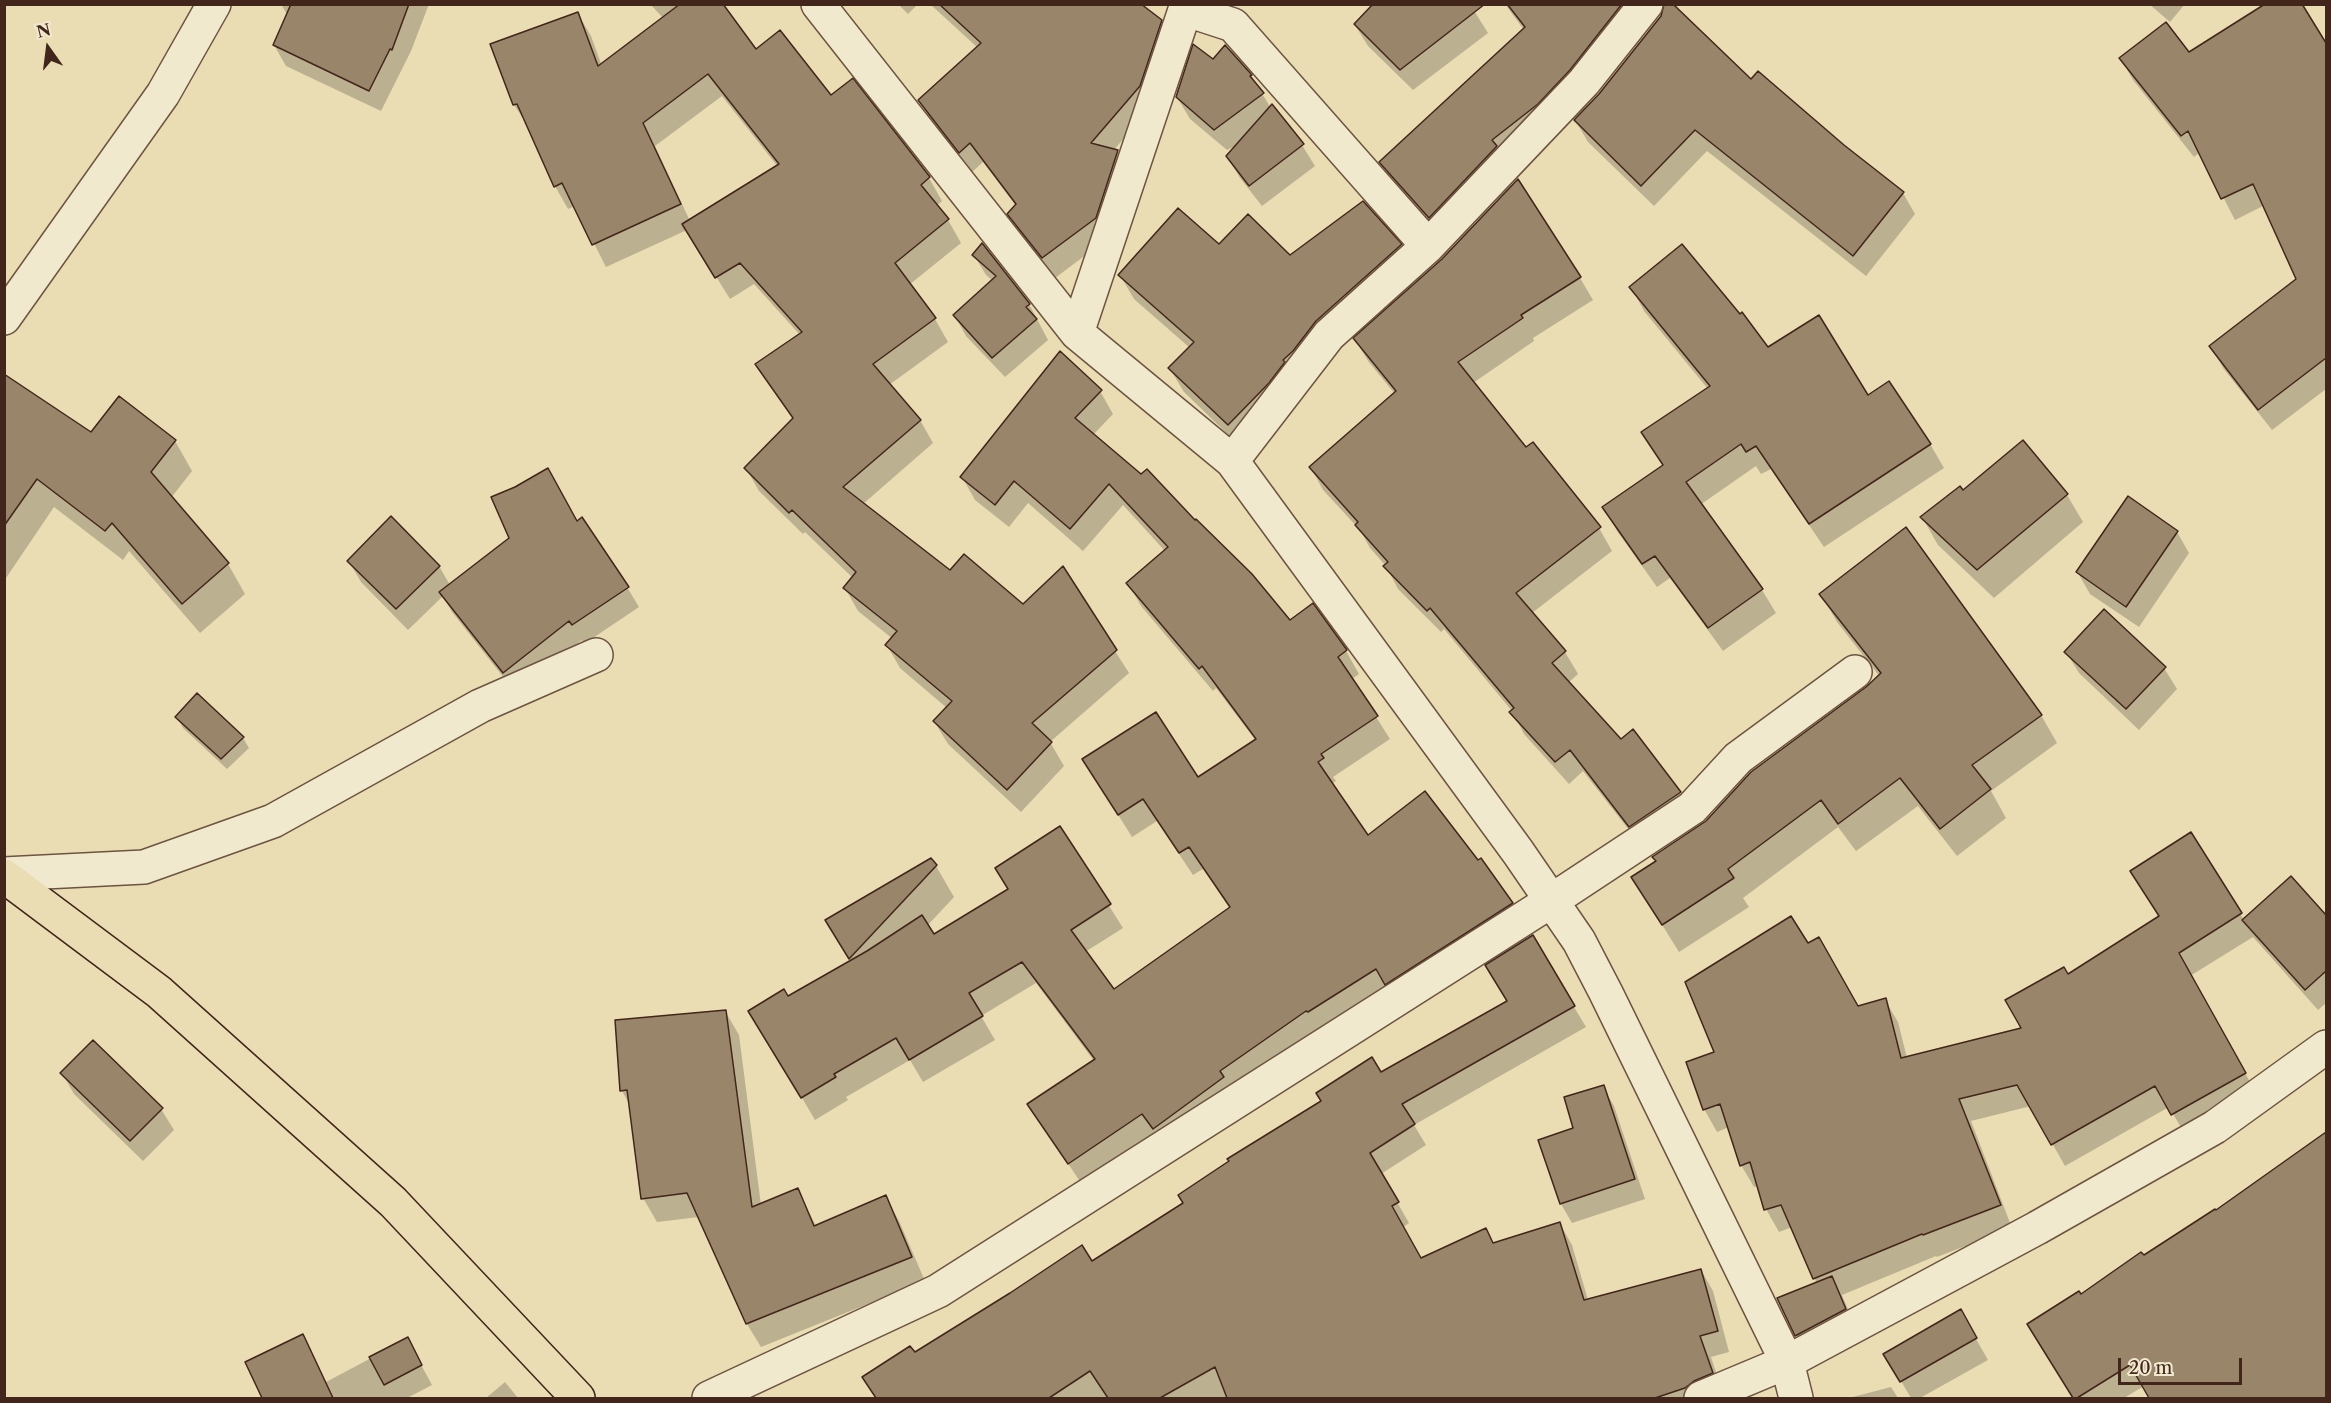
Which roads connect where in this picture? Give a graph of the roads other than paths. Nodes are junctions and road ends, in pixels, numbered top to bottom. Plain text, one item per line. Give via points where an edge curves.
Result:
1 (214, 4) edge
2 (818, 4) edge
3 (1646, 4) edge
4 (1187, 7) edge
5 (1428, 246) junction
6 (4, 318) edge
7 (1077, 333) junction
8 (1232, 461) junction
9 (596, 656) dead end
10 (1856, 672) dead end
11 (4, 875) edge
12 (1551, 901) junction
13 (2326, 1047) edge
14 (1787, 1362) junction
15 (578, 1398) edge
16 (709, 1398) edge
17 (1701, 1398) edge
18 (1796, 1398) edge

1 - 6 street via 163,94
2 - 7 street
3 - 5 street via 1584,82
4 - 5 street via 1233,25
4 - 7 street
5 - 8 street via 1329,335
7 - 8 street
8 - 12 street
9 - 11 street via 480,706 273,821 144,867
10 - 12 street via 1738,758 1692,808
11 - 15 main road via 159,992 393,1202
12 - 14 street via 1579,941 1606,993
12 - 16 street via 938,1291
13 - 14 street via 2215,1127
14 - 17 street
14 - 18 street

